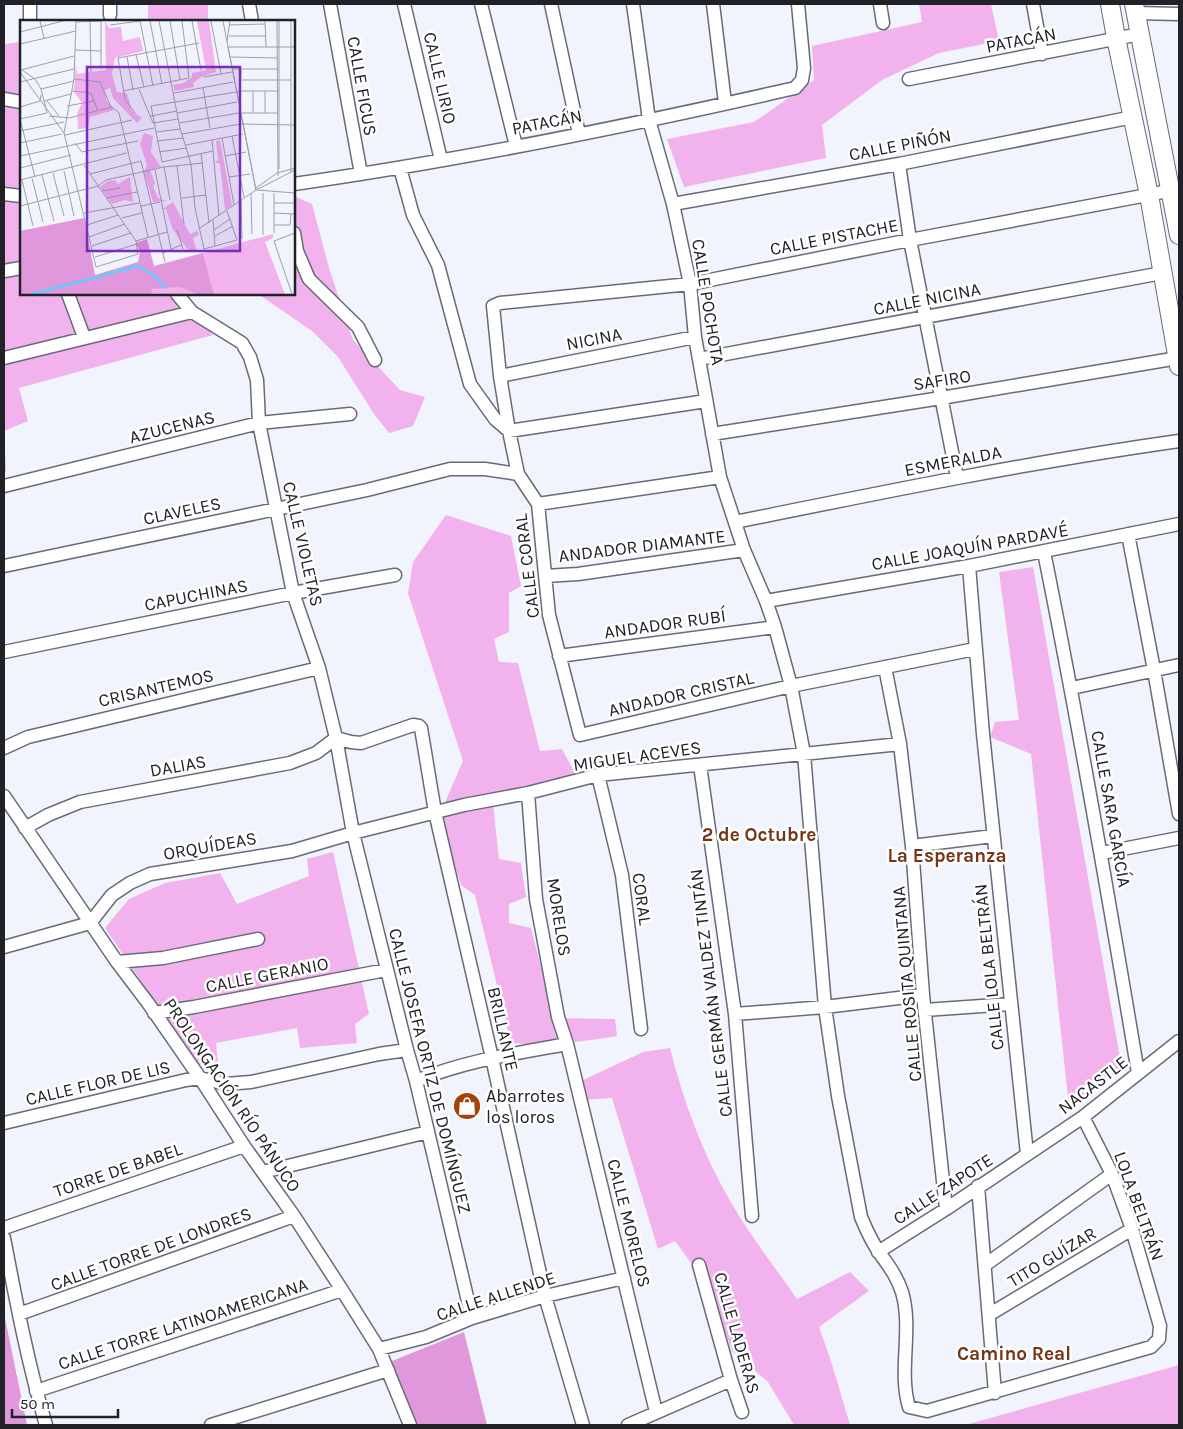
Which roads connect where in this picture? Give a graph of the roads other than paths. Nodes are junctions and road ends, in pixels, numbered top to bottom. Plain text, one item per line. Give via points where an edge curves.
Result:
1 (30, 4) edge
2 (249, 4) edge
3 (330, 4) edge
4 (404, 4) edge
5 (481, 4) edge
6 (551, 4) edge
7 (633, 4) edge
8 (713, 4) edge
9 (798, 4) edge
10 (880, 4) edge
11 (1033, 4) edge
12 (1110, 4) edge
13 (1135, 8) edge
14 (1179, 14) edge
15 (30, 20) edge
16 (252, 20) edge
17 (883, 23) dead end
18 (1140, 34) junction
19 (1116, 38) junction
20 (1042, 54) junction
21 (909, 79) dead end
22 (4, 98) edge
23 (20, 102) edge
24 (725, 103) junction
25 (1133, 117) junction
26 (649, 120) junction
27 (579, 134) junction
28 (516, 146) junction
29 (441, 160) junction
30 (899, 164) junction
31 (400, 168) junction
32 (361, 174) junction
33 (295, 184) edge
34 (1175, 190) edge
35 (4, 194) edge
36 (1149, 195) junction
37 (20, 196) edge
38 (673, 204) junction
39 (1179, 235) edge
40 (295, 240) edge
41 (910, 240) junction
42 (20, 268) edge
43 (4, 271) edge
44 (1162, 273) junction
45 (690, 284) junction
46 (68, 295) edge
47 (179, 295) edge
48 (493, 306) joint
49 (192, 312) junction
50 (925, 317) junction
51 (84, 337) junction
52 (695, 337) junction
53 (4, 358) edge
54 (699, 359) junction
55 (375, 360) dead end
56 (1178, 362) edge
57 (500, 376) junction
58 (941, 398) junction
59 (706, 401) junction
60 (350, 414) dead end
61 (259, 423) junction
62 (510, 431) junction
63 (712, 434) junction
64 (1179, 440) edge
65 (518, 474) junction
66 (720, 477) junction
67 (957, 477) junction
68 (4, 486) edge
69 (538, 504) junction
70 (276, 509) junction
71 (735, 522) junction
72 (1179, 524) edge
73 (1128, 534) junction
74 (744, 550) junction
75 (1044, 552) junction
76 (4, 566) edge
77 (969, 566) junction
78 (395, 575) dead end
79 (545, 576) junction
80 (293, 593) junction
81 (766, 601) junction
82 (775, 627) junction
83 (976, 649) junction
84 (4, 652) edge
85 (559, 656) junction
86 (1179, 665) edge
87 (885, 667) junction
88 (319, 668) junction
89 (1154, 670) junction
90 (790, 686) junction
91 (1072, 688) junction
92 (580, 735) joint
93 (336, 738) junction
94 (900, 744) junction
95 (4, 748) edge
96 (804, 754) junction
97 (700, 765) junction
98 (598, 776) junction
99 (528, 793) junction
100 (4, 796) edge
101 (435, 812) junction
102 (1179, 814) edge
103 (25, 828) junction
104 (353, 833) junction
105 (993, 836) junction
106 (1179, 838) edge
107 (912, 846) junction
108 (1102, 853) junction
109 (90, 923) junction
110 (258, 939) dead end
111 (4, 947) edge
112 (117, 962) junction
113 (386, 970) junction
114 (923, 995) junction
115 (1010, 1004) junction
116 (825, 1007) junction
117 (926, 1010) junction
118 (154, 1013) junction
119 (735, 1014) junction
120 (641, 1029) dead end
121 (1179, 1041) edge
122 (567, 1044) junction
123 (407, 1050) junction
124 (492, 1058) junction
125 (1138, 1073) junction
126 (200, 1078) junction
127 (416, 1081) junction
128 (1083, 1117) junction
129 (4, 1123) edge
130 (428, 1132) junction
131 (244, 1146) junction
132 (1026, 1154) junction
133 (263, 1172) junction
134 (1112, 1174) junction
135 (978, 1186) junction
136 (946, 1209) junction
137 (294, 1216) junction
138 (752, 1216) dead end
139 (4, 1228) edge
140 (1132, 1229) junction
141 (4, 1238) edge
142 (878, 1252) junction
143 (699, 1265) dead end
144 (985, 1266) junction
145 (624, 1278) junction
146 (342, 1290) junction
147 (545, 1296) junction
148 (19, 1314) junction
149 (990, 1314) junction
150 (472, 1318) junction
151 (378, 1350) junction
152 (388, 1370) junction
153 (731, 1380) junction
154 (36, 1391) junction
155 (995, 1393) junction
156 (656, 1412) junction
157 (742, 1412) dead end
158 (46, 1425) edge
159 (212, 1425) edge
160 (410, 1425) edge
161 (583, 1425) edge
162 (628, 1425) edge

1 - 15 street
2 - 16 street
3 - 32 street, CALLE FICUS
4 - 29 street, CALLE LIRIO
5 - 28 street
6 - 27 street
7 - 26 street, CALLE POCHOTA
8 - 24 street
9 - 24 street, PATACÁN via 803,39 802,80 795,88
10 - 17 street
11 - 20 street
12 - 19 street
13 - 14 street
13 - 18 street
18 - 19 street, PATACÁN
18 - 34 street
19 - 20 street, PATACÁN
19 - 25 street
20 - 21 street, PATACÁN
22 - 23 street
24 - 26 street, PATACÁN
25 - 30 street, CALLE PIÑÓN
25 - 36 street
26 - 27 street, PATACÁN
26 - 38 street, CALLE POCHOTA
27 - 28 street, PATACÁN
28 - 29 street, PATACÁN
29 - 31 street, PATACÁN
30 - 38 street, CALLE PIÑÓN
30 - 41 street
31 - 32 street, PATACÁN
31 - 62 street via 413,215 438,265 470,384 489,412
32 - 33 street, PATACÁN
34 - 36 street, CALLE PISTACHE
34 - 39 street
35 - 37 street
36 - 41 street, CALLE PISTACHE
36 - 44 street
38 - 45 street, CALLE POCHOTA
40 - 55 street via 309,279 358,327
41 - 45 street, CALLE PISTACHE
41 - 50 street
42 - 43 street
44 - 50 street, CALLE NICINA
44 - 56 street
45 - 48 street, CALLE PISTACHE
45 - 52 street, CALLE POCHOTA
46 - 51 street
47 - 49 street, CALLE VIOLETAS
48 - 57 street, CALLE CORAL
49 - 51 street
49 - 61 street, CALLE VIOLETAS via 242,343 257,380
50 - 54 street, CALLE NICINA
50 - 58 street
51 - 53 street
52 - 54 street, CALLE POCHOTA
52 - 57 street, NICINA
54 - 59 street, CALLE POCHOTA
56 - 58 street, SAFIRO
57 - 62 street, CALLE CORAL
58 - 63 street, SAFIRO
58 - 67 street
59 - 62 street
59 - 63 street, CALLE POCHOTA
60 - 61 street, AZUCENAS
61 - 68 street, AZUCENAS
61 - 70 street, CALLE VIOLETAS
62 - 65 street, CALLE CORAL
63 - 66 street, CALLE POCHOTA
64 - 67 street, ESMERALDA
65 - 69 street, CALLE CORAL
65 - 70 street, CLAVELES via 485,469 450,469
66 - 69 street
66 - 71 street, CALLE POCHOTA
67 - 71 street, ESMERALDA
69 - 79 street, CALLE CORAL
70 - 76 street, CLAVELES
70 - 80 street, CALLE VIOLETAS
71 - 74 street, CALLE POCHOTA
72 - 73 street, CALLE JOAQUÍN PARDAVÉ
73 - 75 street, CALLE JOAQUÍN PARDAVÉ
73 - 89 street
74 - 79 street, ANDADOR DIAMANTE
74 - 81 street, CALLE POCHOTA
75 - 77 street, CALLE JOAQUÍN PARDAVÉ
75 - 91 street, CALLE SARA GARCÍA
77 - 81 street, CALLE JOAQUÍN PARDAVÉ
77 - 83 street, CALLE LOLA BELTRÁN
78 - 80 street, CAPUCHINAS
79 - 85 street, CALLE CORAL via 549,615
80 - 84 street, CAPUCHINAS
80 - 88 street, CALLE VIOLETAS
81 - 82 street, CALLE POCHOTA
82 - 85 street, ANDADOR RUBÍ
82 - 90 street, CALLE POCHOTA
83 - 87 street, ANDADOR CRISTAL
83 - 105 street, CALLE LOLA BELTRÁN
85 - 92 street, CALLE CORAL
86 - 89 street
87 - 90 street, ANDADOR CRISTAL
87 - 94 street, CALLE ROSITA QUINTANA
88 - 93 street, CALLE VIOLETAS
88 - 95 street, CRISANTEMOS via 28,737
89 - 91 street
89 - 102 street
90 - 92 street, ANDADOR CRISTAL
90 - 96 street, CALLE POCHOTA
91 - 108 street, CALLE SARA GARCÍA
93 - 101 street, BRILLANTE via 361,743 419,726
93 - 103 street, DALIAS via 316,753 290,764 80,802
93 - 104 street, CALLE VIOLETAS
94 - 96 street, MIGUEL ACEVES
94 - 107 street, CALLE ROSITA QUINTANA
96 - 97 street, MIGUEL ACEVES
96 - 116 street, CALLE POCHOTA
97 - 98 street, MIGUEL ACEVES
97 - 119 street, CALLE GERMÁN VALDEZ TINTÁN
98 - 99 street, MIGUEL ACEVES
98 - 120 street, CORAL via 622,875
99 - 101 street, MIGUEL ACEVES
99 - 122 street, MORELOS via 536,899 558,1017
100 - 103 street, PROLONGACIÓN RÍO PÁNUCO
101 - 104 street, MIGUEL ACEVES
101 - 124 street, BRILLANTE
103 - 109 street, PROLONGACIÓN RÍO PÁNUCO
104 - 109 street, ORQUÍDEAS via 292,850 150,874 112,895
104 - 113 street, CALLE JOSEFA ORTIZ DE DOMÍNGUEZ
105 - 107 street
105 - 115 street, CALLE LOLA BELTRÁN
106 - 108 street
107 - 114 street, CALLE ROSITA QUINTANA
108 - 125 street, CALLE SARA GARCÍA
109 - 111 street
109 - 112 street, PROLONGACIÓN RÍO PÁNUCO
110 - 112 street via 163,958
112 - 118 street, PROLONGACIÓN RÍO PÁNUCO
113 - 118 street, CALLE GERANIO
113 - 123 street, CALLE JOSEFA ORTIZ DE DOMÍNGUEZ
114 - 116 street
114 - 117 street, CALLE ROSITA QUINTANA
115 - 117 street
115 - 132 street, CALLE LOLA BELTRÁN
116 - 119 street
116 - 142 street, CALLE POCHOTA via 861,1217
117 - 136 street, CALLE ROSITA QUINTANA
118 - 126 street, PROLONGACIÓN RÍO PÁNUCO
119 - 138 street, CALLE GERMÁN VALDEZ TINTÁN
121 - 125 street, NACASTLE
122 - 124 street
122 - 145 street, CALLE MORELOS
123 - 126 street, CALLE FLOR DE LIS via 251,1082 226,1084
123 - 127 street, CALLE JOSEFA ORTIZ DE DOMÍNGUEZ
124 - 127 street
124 - 147 street, BRILLANTE
125 - 128 street, NACASTLE
126 - 129 street, CALLE FLOR DE LIS
126 - 131 street, PROLONGACIÓN RÍO PÁNUCO
127 - 130 street, CALLE JOSEFA ORTIZ DE DOMÍNGUEZ
128 - 132 street, NACASTLE
128 - 134 street, LOLA BELTRÁN
130 - 133 street
130 - 150 street, CALLE JOSEFA ORTIZ DE DOMÍNGUEZ
131 - 133 street, PROLONGACIÓN RÍO PÁNUCO
131 - 139 street, TORRE DE BABEL
132 - 135 street, CALLE ZAPOTE
133 - 137 street, PROLONGACIÓN RÍO PÁNUCO
134 - 140 street, LOLA BELTRÁN
134 - 144 street
135 - 136 street, CALLE ZAPOTE
135 - 144 street
136 - 142 street, CALLE ZAPOTE
137 - 146 street, PROLONGACIÓN RÍO PÁNUCO
137 - 148 street, CALLE TORRE DE LONDRES
140 - 149 street, TITO GUÍZAR
140 - 155 street, LOLA BELTRÁN via 1160,1326 1160,1339 1150,1347
141 - 148 street
142 - 155 street, CALLE POCHOTA via 892,1269 902,1292 907,1340 905,1394 909,1407 928,1411
143 - 153 street, CALLE LADERAS
144 - 149 street
145 - 147 street, CALLE ALLENDE
145 - 156 street, CALLE MORELOS
146 - 151 street, PROLONGACIÓN RÍO PÁNUCO
146 - 154 street, CALLE TORRE LATINOAMERICANA
147 - 150 street, CALLE ALLENDE
147 - 161 street, BRILLANTE
148 - 154 street
149 - 155 street
150 - 151 street, CALLE ALLENDE via 426,1337
151 - 152 street, PROLONGACIÓN RÍO PÁNUCO
152 - 159 street
152 - 160 street, PROLONGACIÓN RÍO PÁNUCO
153 - 156 street
153 - 157 street, CALLE LADERAS
154 - 158 street
156 - 162 street

